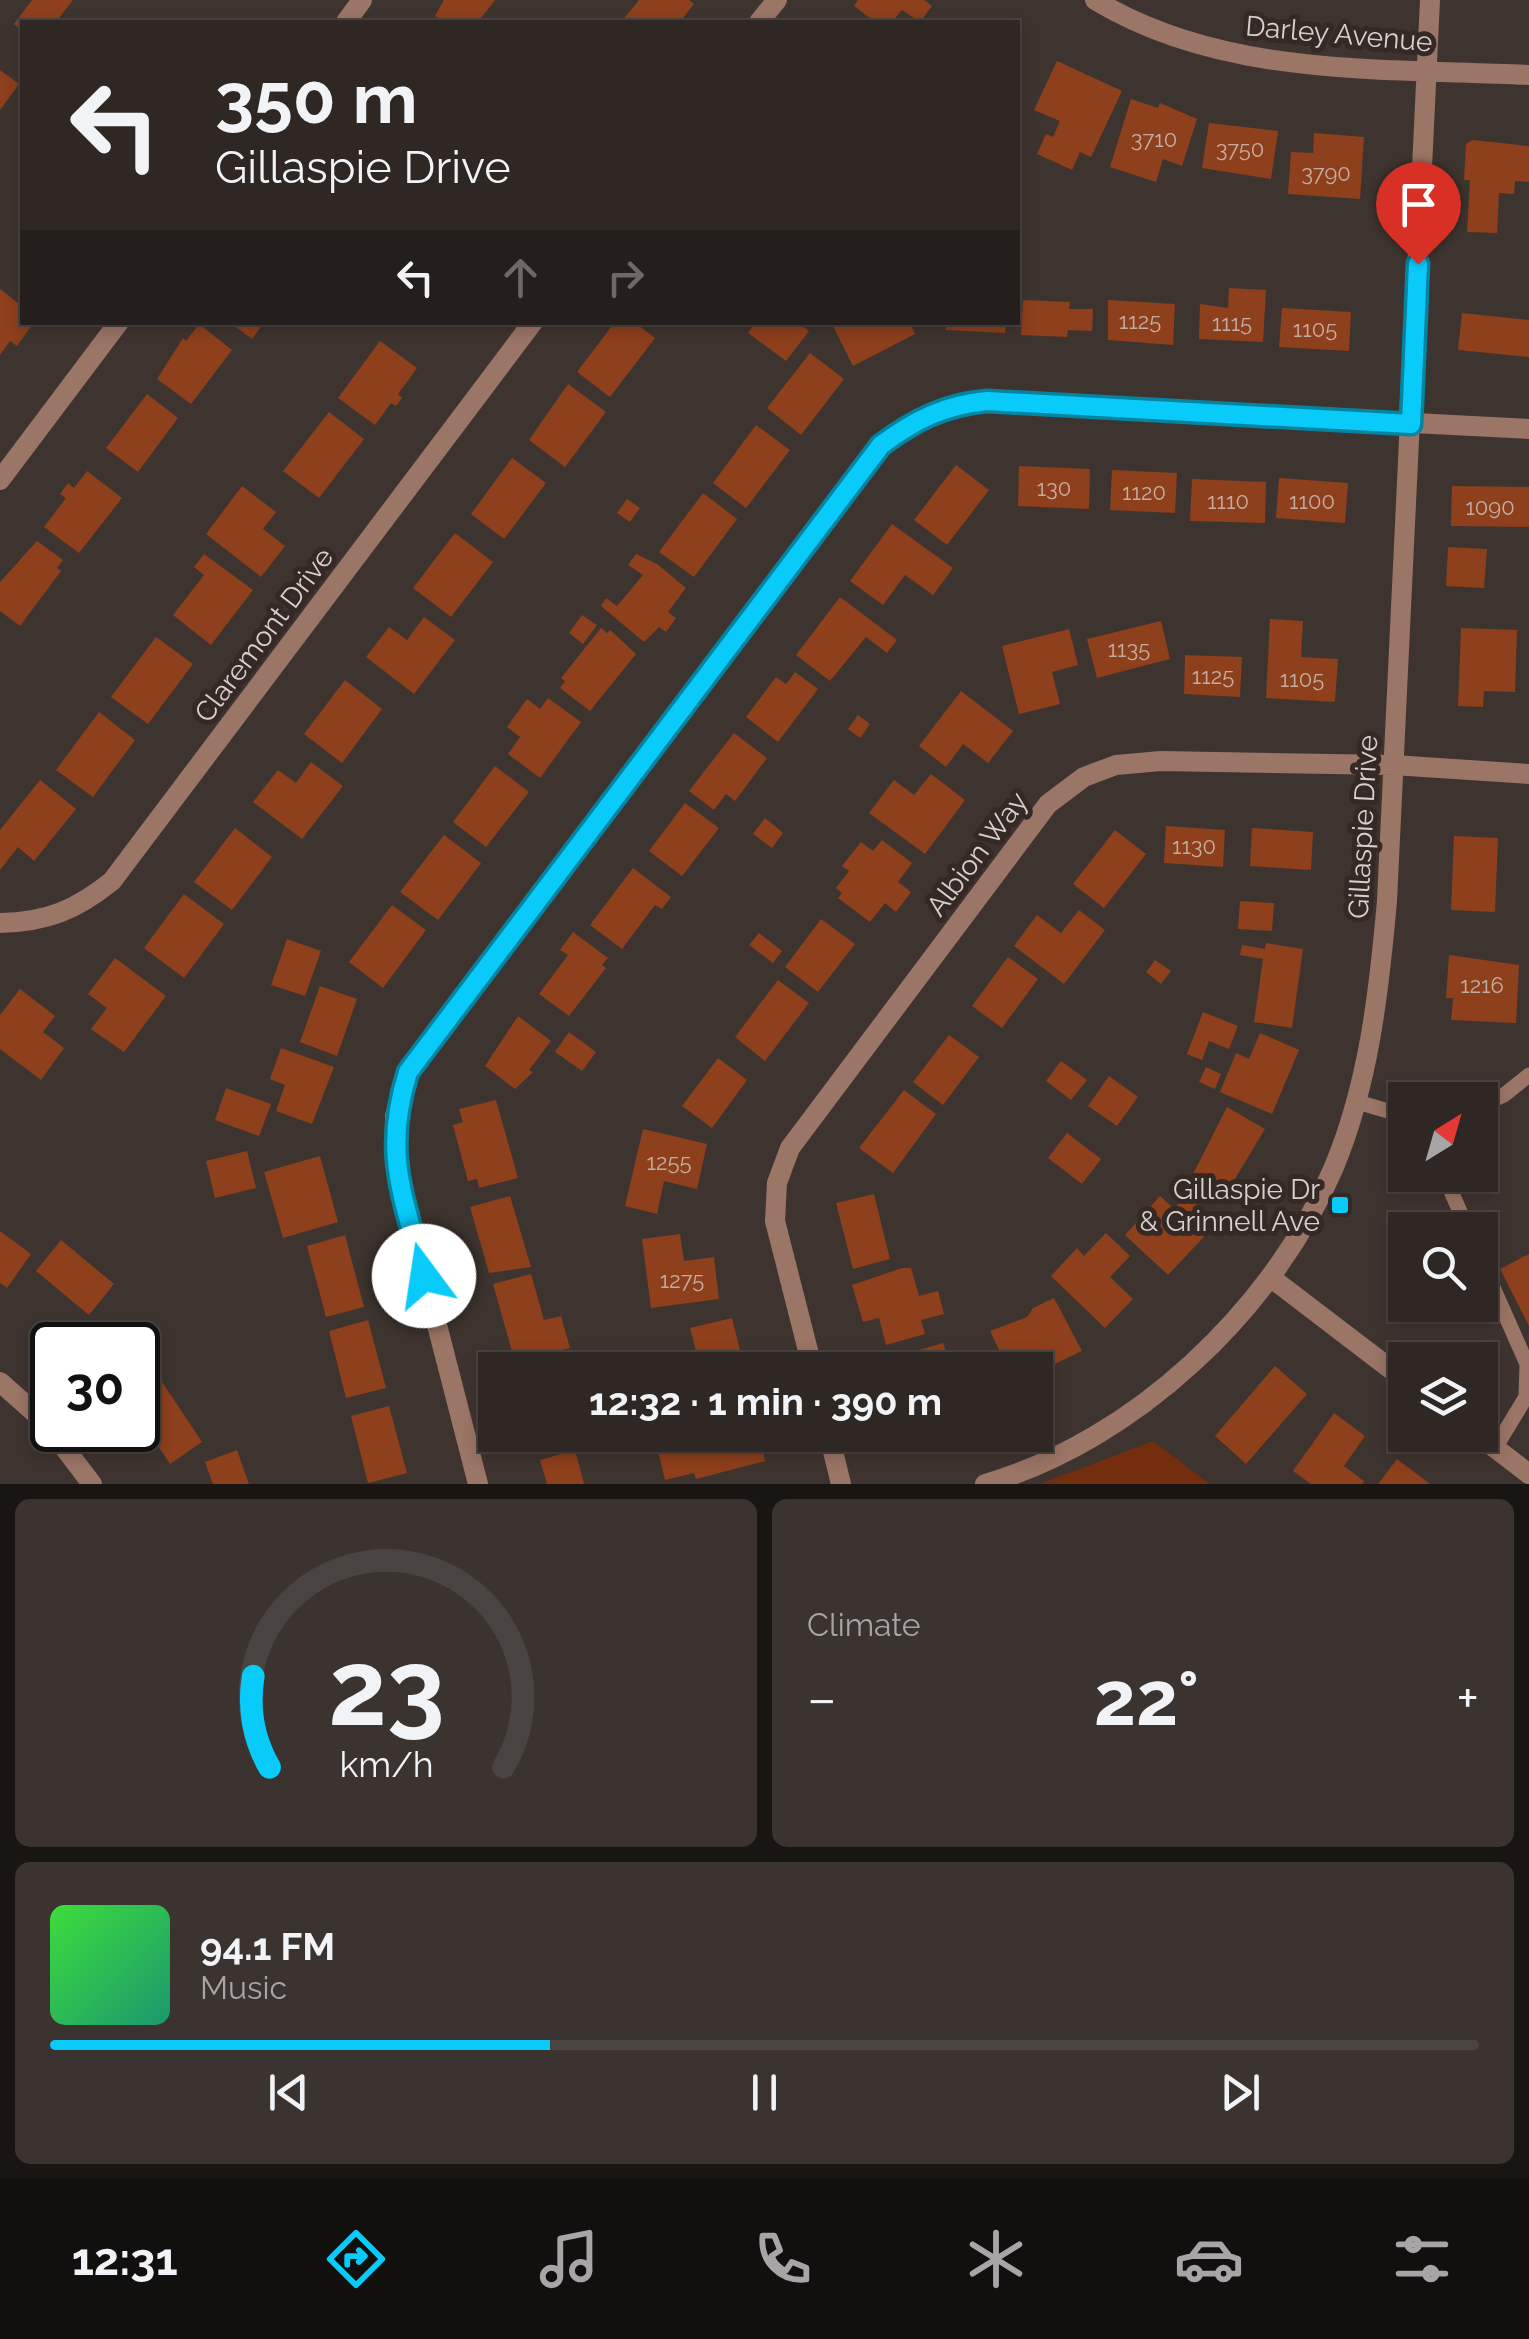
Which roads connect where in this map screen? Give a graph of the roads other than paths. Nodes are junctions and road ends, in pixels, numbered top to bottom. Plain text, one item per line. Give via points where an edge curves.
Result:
1 (1095, 0) edge
2 (1430, 0) edge
3 (1426, 71) junction
4 (1529, 75) edge
5 (117, 325) edge
6 (532, 325) edge
7 (1411, 424) junction
8 (1529, 429) edge
9 (0, 480) edge
10 (1393, 765) junction
11 (1529, 774) edge
12 (0, 923) edge
13 (1529, 1075) edge
14 (1498, 1098) edge
15 (1354, 1102) junction
16 (1388, 1111) edge
17 (1270, 1278) junction
18 (1498, 1299) edge
19 (808, 1352) edge
20 (1388, 1367) edge
21 (0, 1382) edge
22 (1498, 1428) edge
23 (1498, 1450) edge
24 (833, 1452) edge
25 (1529, 1474) edge
26 (92, 1484) edge
27 (478, 1484) edge
28 (841, 1484) edge
29 (984, 1484) edge

1 - 3 street, Darley Avenue via 1207,48 1262,59
2 - 3 street, Gillaspie Drive
3 - 4 street, Darley Avenue
3 - 7 street, Gillaspie Drive
5 - 9 street
6 - 12 street, Claremont Drive via 112,881 77,909 34,922
7 - 8 street
7 - 10 street, Gillaspie Drive
7 - 27 street via 987,401 918,418 881,445 408,1072 395,1116 395,1162
10 - 11 street, Albion Way
10 - 15 street, Gillaspie Drive via 1379,993
10 - 19 street, Albion Way via 1116,765 1084,777 1048,804 790,1148 777,1184 775,1221
13 - 14 lane
15 - 16 lane
15 - 17 street, Gillaspie Drive via 1334,1167
17 - 20 street
17 - 29 street, Gillaspie Drive via 1206,1350 1132,1411 1048,1459
18 - 22 lane via 1527,1364 1526,1397
21 - 26 street via 44,1421
23 - 25 street
24 - 28 street

